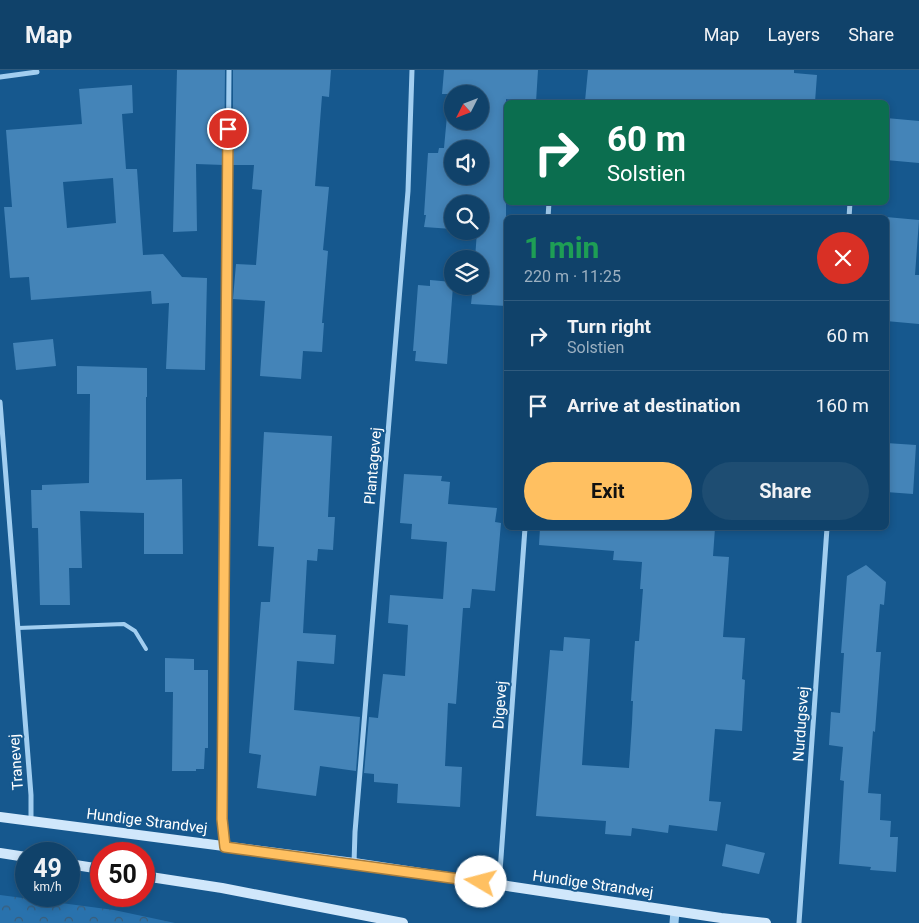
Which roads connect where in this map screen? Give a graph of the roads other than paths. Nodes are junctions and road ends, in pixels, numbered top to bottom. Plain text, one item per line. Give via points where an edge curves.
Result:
1 (229, 70) edge
2 (412, 70) edge
3 (37, 72) dead end
4 (0, 77) edge
5 (0, 402) edge
6 (525, 530) edge
7 (827, 530) edge
8 (18, 628) junction
9 (146, 649) dead end
10 (0, 818) edge
11 (31, 821) junction
12 (225, 847) junction
13 (0, 853) edge
14 (15, 855) edge
15 (354, 864) junction
16 (155, 878) edge
17 (499, 885) junction
18 (675, 911) junction
19 (720, 920) edge
20 (403, 923) edge
21 (674, 923) edge
22 (766, 923) edge
23 (799, 923) edge

1 - 12 street via 222,819
2 - 15 street, Plantagevej via 408,191 354,832
3 - 4 street
5 - 8 street, Tranevej
6 - 17 street, Digevej
7 - 23 street, Nurdugsvej
8 - 9 lane via 124,624 135,631
8 - 11 street, Tranevej
10 - 11 main road, Hundige Strandvej
11 - 12 main road, Hundige Strandvej
12 - 15 main road, Hundige Strandvej
13 - 14 main road
15 - 17 main road, Hundige Strandvej
16 - 20 main road
17 - 18 main road, Hundige Strandvej
18 - 19 main road, Hundige Strandvej
18 - 21 street
19 - 22 main road, Hundige Strandvej

